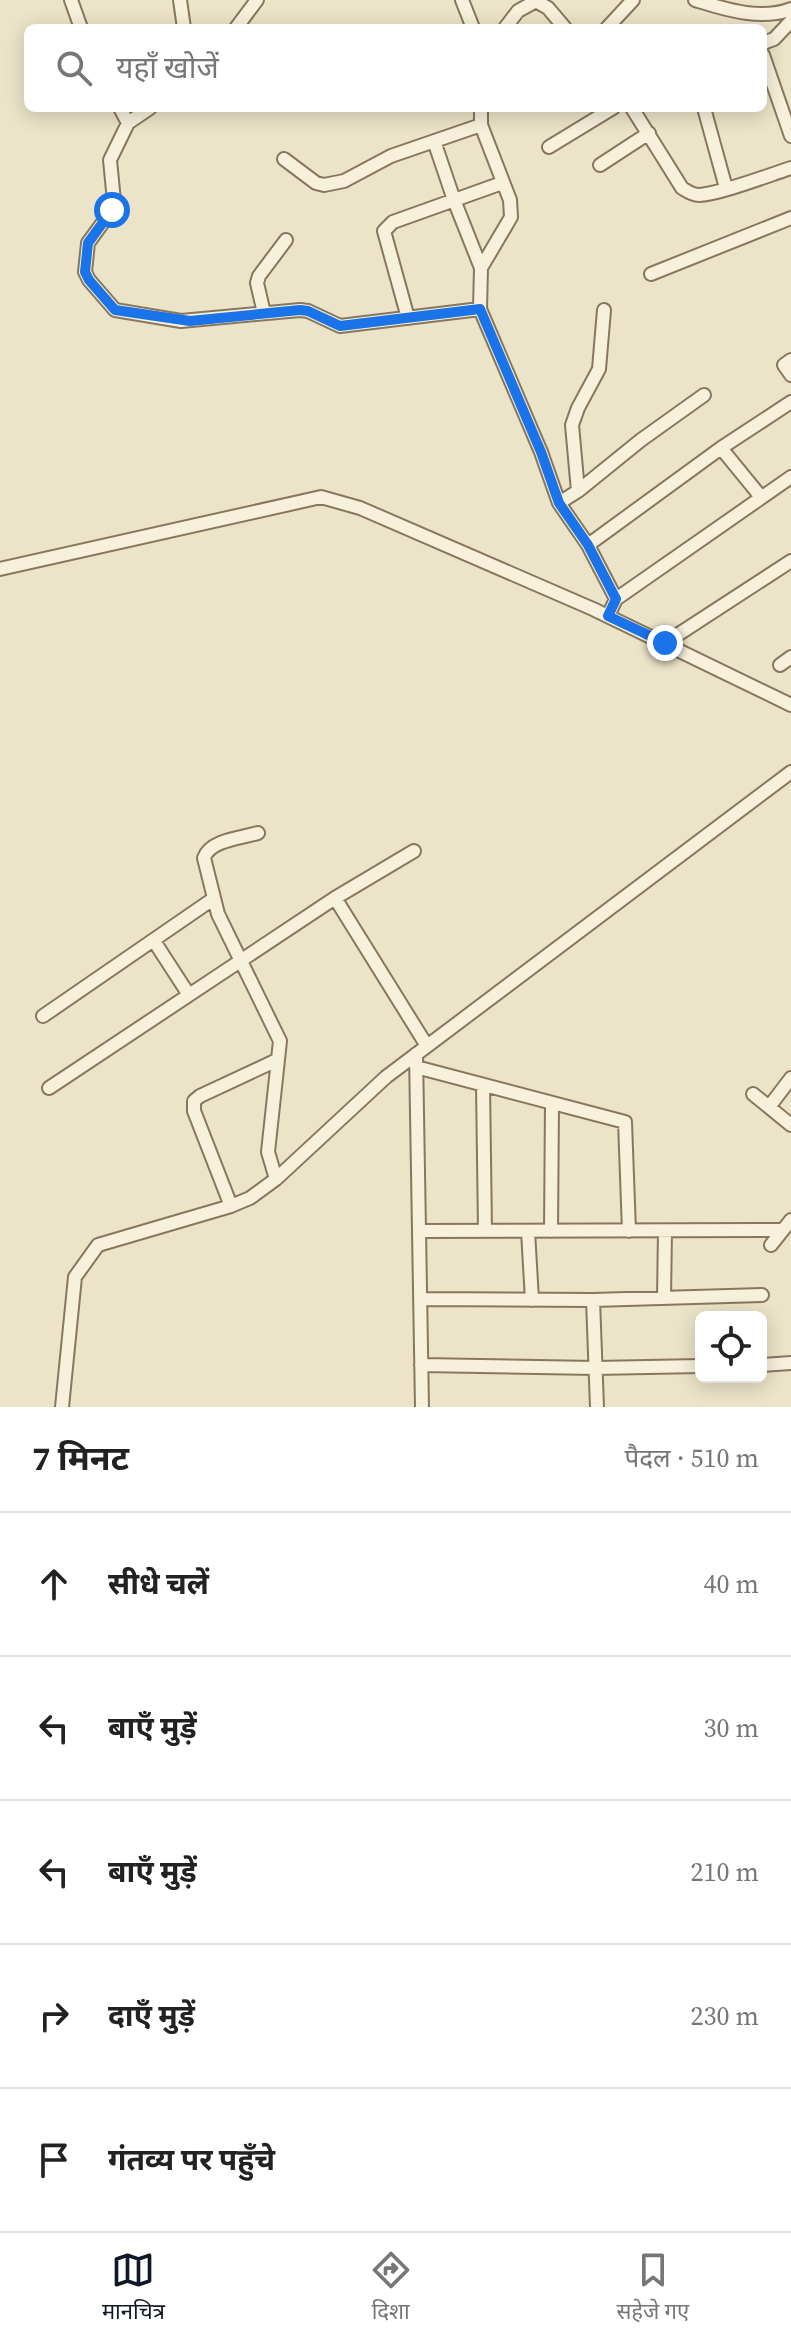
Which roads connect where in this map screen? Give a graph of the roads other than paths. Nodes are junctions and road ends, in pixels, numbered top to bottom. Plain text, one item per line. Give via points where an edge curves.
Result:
1 (71, 0) edge
2 (180, 0) edge
3 (257, 0) edge
4 (462, 0) edge
5 (633, 0) edge
6 (695, 0) edge
7 (544, 2) edge
8 (730, 5) edge
9 (791, 9) edge
10 (791, 21) edge
11 (80, 24) edge
12 (183, 24) edge
13 (239, 24) edge
14 (471, 24) edge
15 (509, 24) edge
16 (562, 24) edge
17 (611, 24) edge
18 (767, 42) edge
19 (767, 66) edge
20 (122, 112) edge
21 (144, 112) edge
22 (481, 112) edge
23 (606, 112) edge
24 (635, 112) edge
25 (705, 112) edge
26 (128, 123) junction
27 (481, 125) junction
28 (790, 132) edge
29 (649, 133) junction
30 (434, 141) junction
31 (549, 147) dead end
32 (284, 159) dead end
33 (600, 165) dead end
34 (791, 168) edge
35 (502, 183) junction
36 (726, 188) junction
37 (454, 200) junction
38 (791, 218) edge
39 (286, 240) dead end
40 (481, 268) junction
41 (651, 274) dead end
42 (480, 309) junction
43 (604, 310) dead end
44 (264, 313) junction
45 (408, 318) junction
46 (791, 360) edge
47 (791, 375) edge
48 (704, 395) dead end
49 (791, 402) edge
50 (721, 448) junction
51 (791, 477) edge
52 (578, 491) junction
53 (761, 497) junction
54 (559, 503) junction
55 (588, 545) junction
56 (791, 561) edge
57 (0, 569) edge
58 (616, 599) junction
59 (608, 616) junction
60 (665, 643) junction
61 (791, 657) edge
62 (780, 665) dead end
63 (791, 705) edge
64 (791, 772) edge
65 (258, 833) dead end
66 (414, 851) dead end
67 (335, 898) junction
68 (213, 899) junction
69 (154, 941) junction
70 (241, 962) junction
71 (189, 995) junction
72 (43, 1016) dead end
73 (420, 1056) junction
74 (277, 1060) junction
75 (791, 1078) edge
76 (483, 1085) junction
77 (49, 1088) dead end
78 (753, 1094) dead end
79 (552, 1103) junction
80 (769, 1107) junction
81 (791, 1125) edge
82 (276, 1179) junction
83 (231, 1206) junction
84 (787, 1225) edge
85 (419, 1231) junction
86 (485, 1231) junction
87 (528, 1231) junction
88 (551, 1231) junction
89 (629, 1231) junction
90 (665, 1231) junction
91 (771, 1245) dead end
92 (762, 1295) dead end
93 (664, 1298) junction
94 (420, 1299) junction
95 (532, 1300) junction
96 (593, 1300) junction
97 (791, 1363) edge
98 (421, 1365) junction
99 (767, 1365) edge
100 (695, 1366) edge
101 (595, 1368) junction
102 (62, 1407) edge
103 (422, 1407) edge
104 (597, 1407) edge

1 - 11 street
2 - 12 street
3 - 13 street
4 - 14 street
5 - 17 street
6 - 8 street
7 - 15 street via 527,4
7 - 16 street
8 - 9 street via 771,14
10 - 18 street
19 - 28 street
20 - 26 street
21 - 26 street
22 - 27 street
23 - 31 street
24 - 29 street
25 - 36 street
26 - 44 street via 110,160 112,210 88,243 89,280 115,310 181,321
27 - 30 street
27 - 35 street
29 - 33 street
29 - 36 street via 682,188 699,195
30 - 32 street via 324,185
30 - 37 street
34 - 36 street
35 - 37 street
35 - 40 street via 511,217
37 - 40 street
37 - 45 street via 393,222 384,231
38 - 41 street
39 - 44 street via 259,276
40 - 42 street
42 - 45 street
42 - 54 street
43 - 52 street via 599,369 572,425
44 - 45 street via 308,311 340,326
46 - 47 street via 784,365
48 - 52 street
49 - 50 street
50 - 53 street
50 - 55 street
51 - 53 street
52 - 54 street
53 - 58 street
54 - 55 street
55 - 58 street
56 - 60 street
57 - 59 street via 321,497 360,508
58 - 59 street
59 - 60 street
60 - 63 street
61 - 62 street
64 - 73 street
65 - 68 street via 207,850
66 - 67 street
67 - 70 street
67 - 73 street
68 - 69 street
68 - 70 street
69 - 71 street
69 - 72 street
70 - 71 street
70 - 74 street via 276,1030
71 - 77 street
73 - 76 street
73 - 82 street via 386,1077
73 - 85 street
74 - 82 street via 268,1152
74 - 83 street via 194,1101
75 - 80 street
76 - 79 street
76 - 86 street
78 - 80 street
79 - 88 street
79 - 89 street via 625,1122
80 - 81 street
82 - 83 street
83 - 102 street via 98,1245 75,1277
84 - 90 street
84 - 91 street
85 - 86 street
85 - 94 street
86 - 87 street
87 - 88 street
87 - 95 street
88 - 89 street
89 - 90 street
90 - 93 street
92 - 93 street
93 - 96 street
94 - 95 street
94 - 98 street
95 - 96 street
96 - 101 street
97 - 99 street
98 - 101 street
98 - 103 street
100 - 101 street
101 - 104 street

